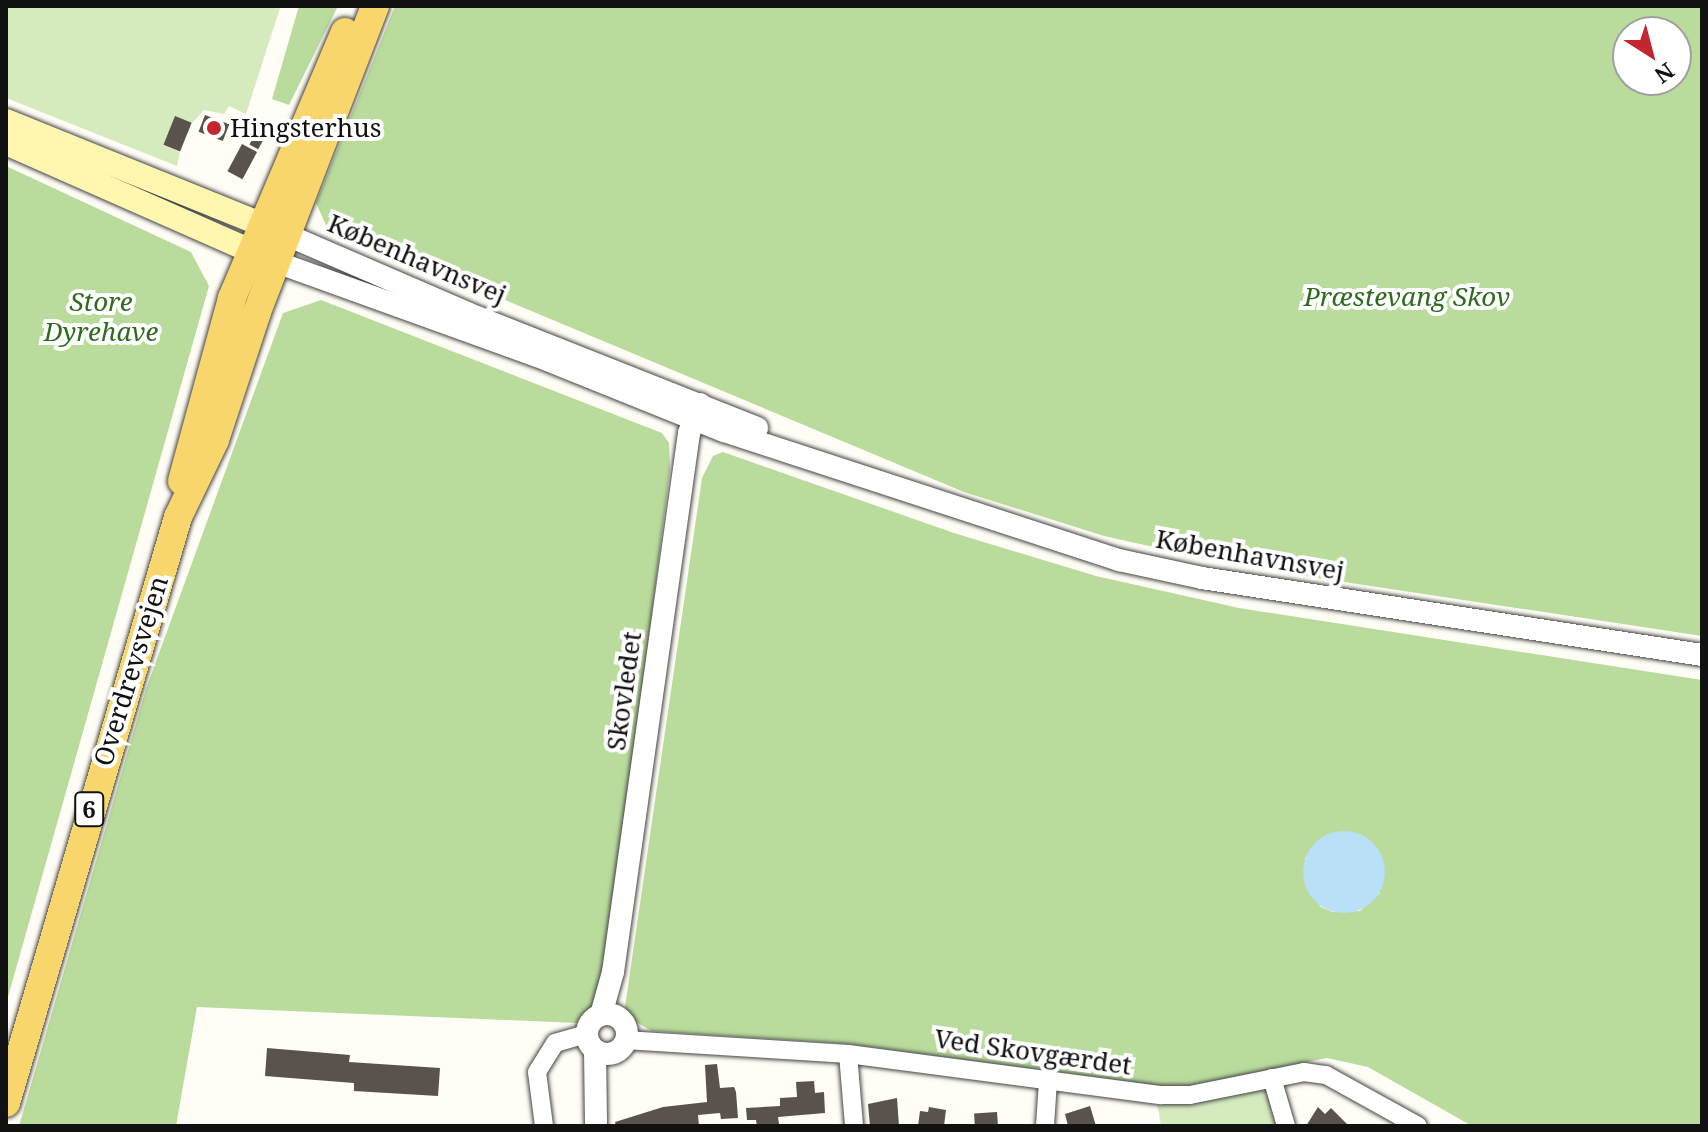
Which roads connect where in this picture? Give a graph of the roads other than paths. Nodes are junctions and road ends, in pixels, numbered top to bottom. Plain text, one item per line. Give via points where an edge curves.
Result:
1 (356, 6) edge
2 (375, 6) edge
3 (6, 121) edge
4 (6, 143) edge
5 (274, 230) junction
6 (263, 257) junction
7 (697, 411) junction
8 (178, 517) junction
9 (1702, 655) edge
10 (607, 1015) junction
11 (605, 1044) junction
12 (848, 1054) junction
13 (1272, 1078) junction
14 (1048, 1081) junction
15 (6, 1103) edge
16 (596, 1124) edge
17 (544, 1126) edge
18 (854, 1126) edge
19 (1045, 1126) edge
20 (1286, 1126) edge
21 (1418, 1126) edge

1 - 5 main road, Overdrevsvejen
2 - 5 main road, Overdrevsvejen
3 - 5 main road, Københavnsvej
4 - 6 main road, Københavnsvej
5 - 6 main road, Overdrevsvejen
5 - 7 street, Københavnsvej
6 - 7 street, Københavnsvej
6 - 8 main road, Overdrevsvejen via 215,440
6 - 8 main road, Overdrevsvejen / 6 via 215,355
7 - 9 street, Københavnsvej via 801,457 1054,542 1146,566
7 - 10 street, Skovledet
8 - 15 main road, Overdrevsvejen / 6
10 - 11 street
10 - 11 street via 625,1025
11 - 12 street, Ved Skovgærdet
11 - 16 street
11 - 17 street via 555,1043 537,1072
12 - 14 street, Ved Skovgærdet
12 - 18 street
13 - 14 street, Ved Skovgærdet via 1190,1095
13 - 20 street
13 - 21 street, Ved Skovgærdet via 1326,1075
14 - 19 street

